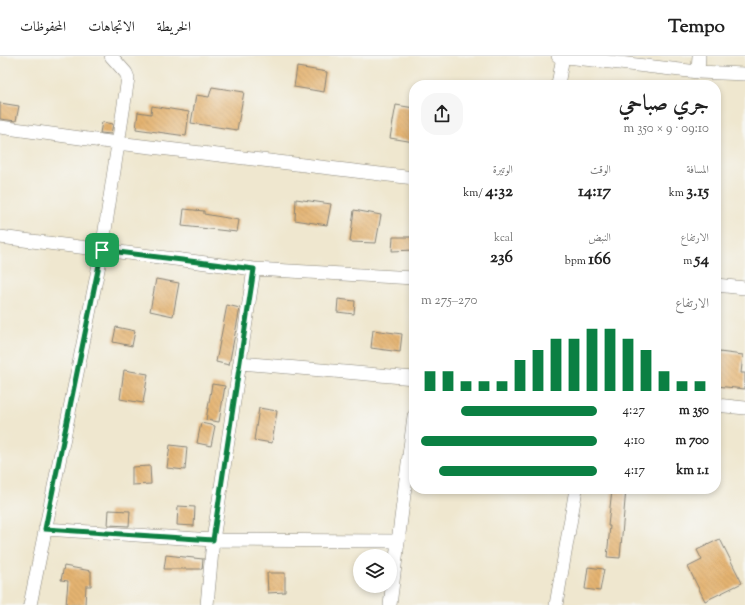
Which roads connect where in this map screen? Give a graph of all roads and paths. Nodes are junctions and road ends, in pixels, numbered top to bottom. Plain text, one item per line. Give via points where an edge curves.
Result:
1 (111, 56) edge
2 (562, 56) edge
3 (699, 56) edge
4 (698, 72) junction
5 (745, 74) edge
6 (559, 80) edge
7 (0, 127) edge
8 (117, 143) junction
9 (409, 177) edge
10 (0, 237) edge
11 (102, 250) junction
12 (254, 269) junction
13 (409, 278) edge
14 (721, 286) edge
15 (745, 288) edge
16 (240, 363) junction
17 (409, 378) edge
18 (721, 406) edge
19 (745, 408) edge
20 (409, 455) edge
21 (575, 494) edge
22 (45, 529) junction
23 (213, 540) junction
24 (398, 542) junction
25 (30, 605) edge
26 (207, 605) edge
27 (390, 605) edge
28 (556, 605) edge

1 - 8 street via 126,72 128,78
2 - 4 street
2 - 6 street
3 - 4 street
4 - 5 street
7 - 8 street
8 - 9 street
8 - 11 street
10 - 11 street
11 - 12 street
11 - 22 street
12 - 13 street
12 - 16 street
14 - 15 street
16 - 17 street
16 - 23 street
18 - 19 street
20 - 24 street
21 - 28 street
22 - 23 street
22 - 25 street
23 - 24 street
23 - 26 street
24 - 27 street

